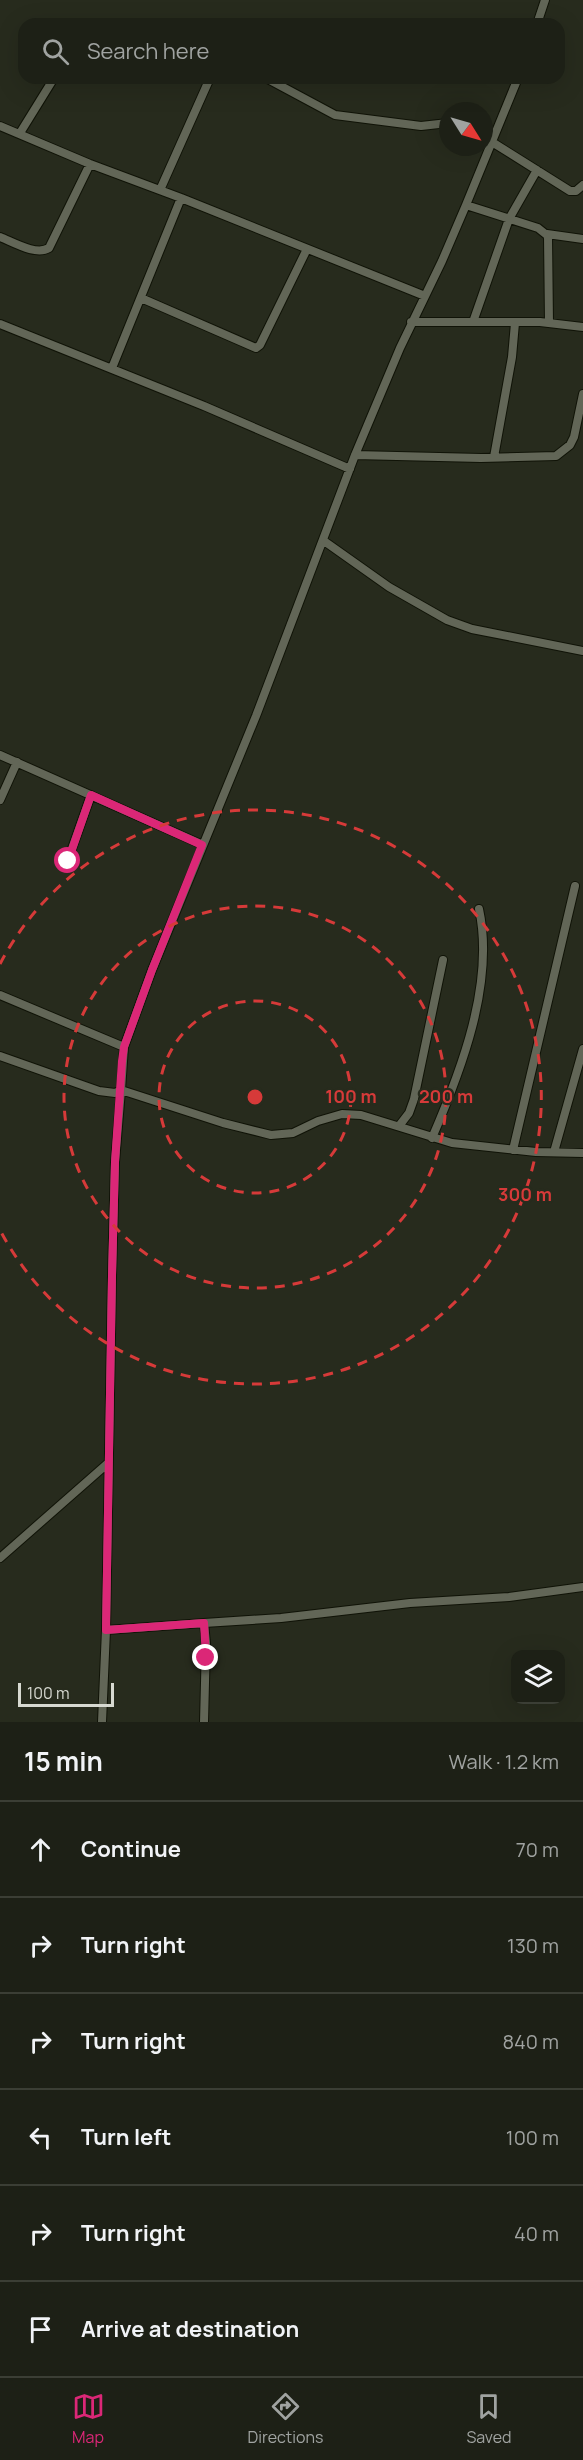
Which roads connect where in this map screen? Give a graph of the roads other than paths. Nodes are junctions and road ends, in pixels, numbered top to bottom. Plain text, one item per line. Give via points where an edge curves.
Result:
1 (544, 0) edge
2 (539, 18) edge
3 (50, 84) edge
4 (207, 84) edge
5 (277, 84) edge
6 (516, 84) edge
7 (439, 124) edge
8 (0, 126) edge
9 (20, 133) junction
10 (493, 141) joint
11 (487, 156) edge
12 (90, 164) junction
13 (537, 170) junction
14 (583, 185) edge
15 (160, 190) junction
16 (181, 198) junction
17 (466, 206) junction
18 (509, 219) junction
19 (547, 234) junction
20 (0, 237) edge
21 (583, 239) edge
22 (308, 249) junction
23 (425, 296) junction
24 (141, 298) junction
25 (473, 321) junction
26 (411, 322) junction
27 (515, 323) junction
28 (549, 323) junction
29 (0, 324) edge
30 (583, 327) edge
31 (112, 368) junction
32 (583, 394) edge
33 (355, 455) junction
34 (494, 457) junction
35 (350, 469) junction
36 (324, 541) junction
37 (583, 651) edge
38 (0, 755) edge
39 (16, 762) junction
40 (91, 795) junction
41 (0, 800) edge
42 (202, 845) junction
43 (68, 861) dead end
44 (574, 886) dead end
45 (479, 909) dead end
46 (443, 960) dead end
47 (0, 995) edge
48 (124, 1047) junction
49 (583, 1049) edge
50 (1, 1058) edge
51 (121, 1090) junction
52 (399, 1126) junction
53 (432, 1138) junction
54 (513, 1150) junction
55 (554, 1152) junction
56 (583, 1153) edge
57 (107, 1464) junction
58 (0, 1557) edge
59 (583, 1587) edge
60 (204, 1623) junction
61 (106, 1630) junction
62 (102, 1722) edge
63 (204, 1722) edge

1 - 2 street
3 - 9 street
4 - 15 street
5 - 7 street via 336,115 421,126
6 - 10 street
8 - 9 street
9 - 12 street
10 - 13 street
11 - 17 street
12 - 15 street
12 - 20 street via 49,248 34,250
13 - 14 street via 570,191
13 - 18 street
15 - 16 street
16 - 22 street
16 - 24 street
17 - 18 street
17 - 23 street
18 - 19 street
18 - 25 street
19 - 21 street
19 - 28 street
22 - 23 street
22 - 24 street via 258,347
23 - 26 street
24 - 31 street
25 - 26 street
25 - 27 street
26 - 33 street
27 - 28 street
27 - 34 street
28 - 30 street
29 - 31 street
31 - 35 street
32 - 34 street via 574,437 564,451 556,456
33 - 34 street
33 - 35 street
35 - 36 street
36 - 37 street via 389,587 447,620 472,629
36 - 42 street
38 - 39 street
39 - 40 street
39 - 41 street
40 - 42 street
40 - 43 street
42 - 48 street
44 - 54 street
45 - 53 street via 483,946 480,985 457,1080
46 - 52 street via 414,1099
47 - 48 street
48 - 51 street
49 - 55 street
50 - 51 street via 99,1091
51 - 52 street via 272,1135 293,1133 342,1114 360,1114
51 - 57 street via 115,1162
52 - 53 street
53 - 54 street
54 - 55 street
55 - 56 street
57 - 58 street
57 - 61 street
59 - 60 street
60 - 61 street
60 - 63 street
61 - 62 street

